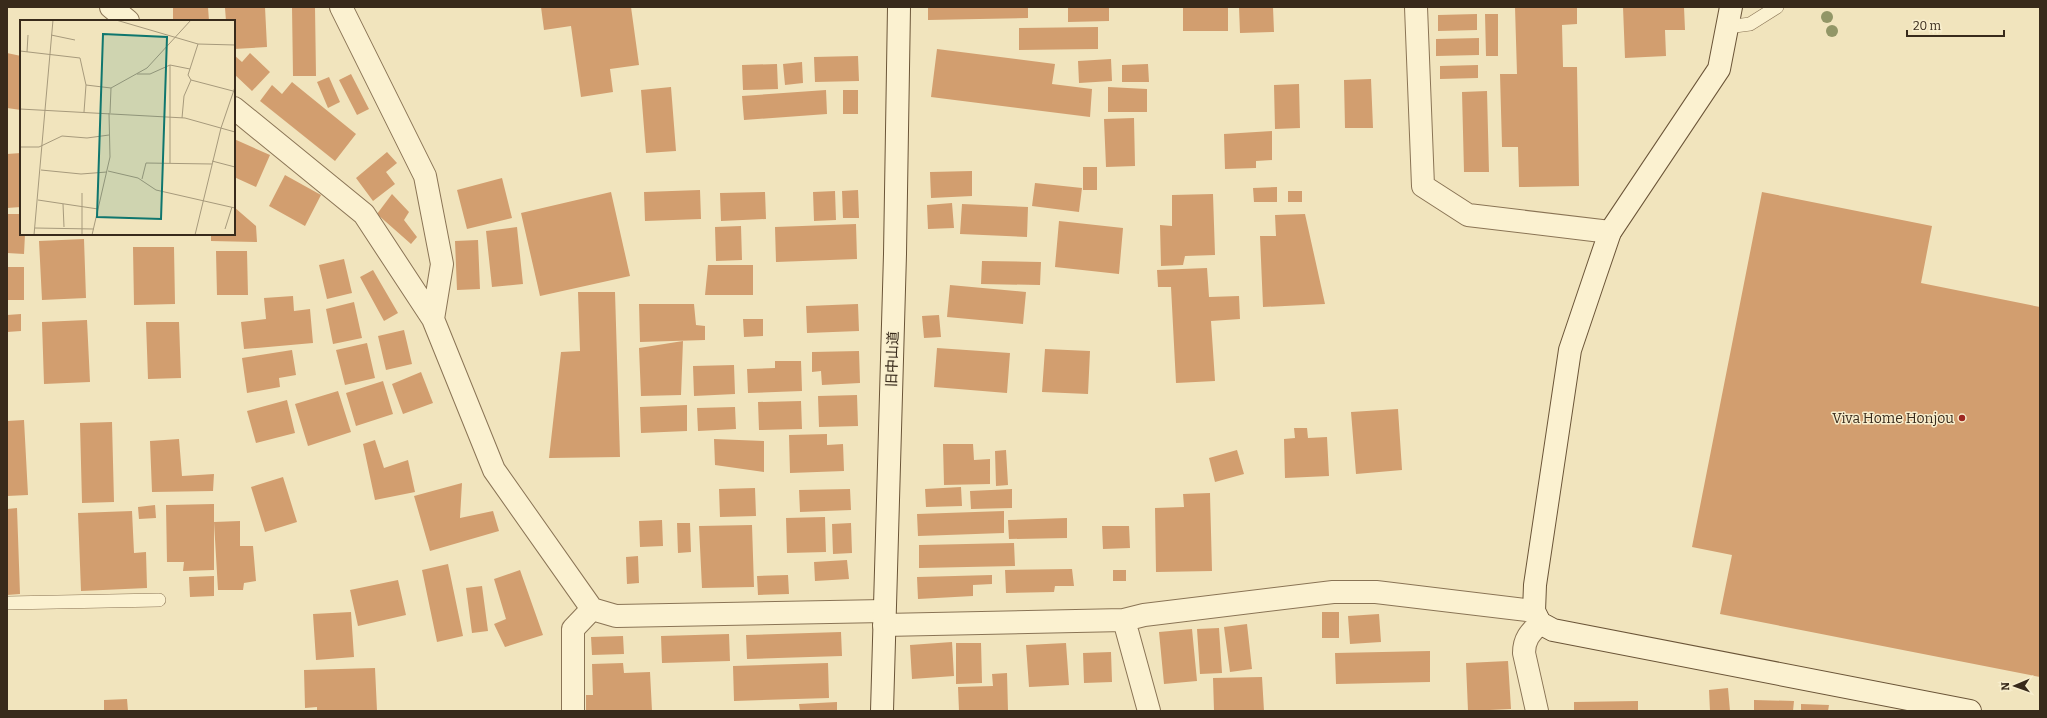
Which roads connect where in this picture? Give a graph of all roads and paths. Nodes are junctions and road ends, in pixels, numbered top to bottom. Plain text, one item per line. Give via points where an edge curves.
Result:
1 (111, 7) edge
2 (340, 7) edge
3 (899, 7) edge
4 (1416, 7) edge
5 (1777, 7) edge
6 (1729, 17) edge
7 (127, 20) edge
8 (235, 109) edge
9 (1610, 232) junction
10 (433, 319) junction
11 (159, 600) dead end
12 (7, 603) edge
13 (592, 609) junction
14 (1537, 617) junction
15 (884, 618) junction
16 (1124, 620) junction
17 (1961, 710) edge
18 (573, 711) edge
19 (882, 711) edge
20 (1149, 711) edge
21 (1537, 711) edge

1 - 7 street
2 - 10 street via 425,176 442,264
3 - 15 street, 旧中山道 via 895,254
4 - 9 street via 1423,186 1468,215
5 - 6 lane via 1750,24
6 - 9 street via 1719,68
8 - 10 street via 364,214
9 - 14 street via 1570,350 1535,585
10 - 13 street via 494,470
11 - 12 lane
13 - 15 street via 616,616
13 - 18 street via 573,629
14 - 16 street via 1376,592 1333,592 1144,615
14 - 17 street via 1553,630
14 - 21 street via 1524,644
15 - 16 street
15 - 19 street, 旧中山道
16 - 20 street

